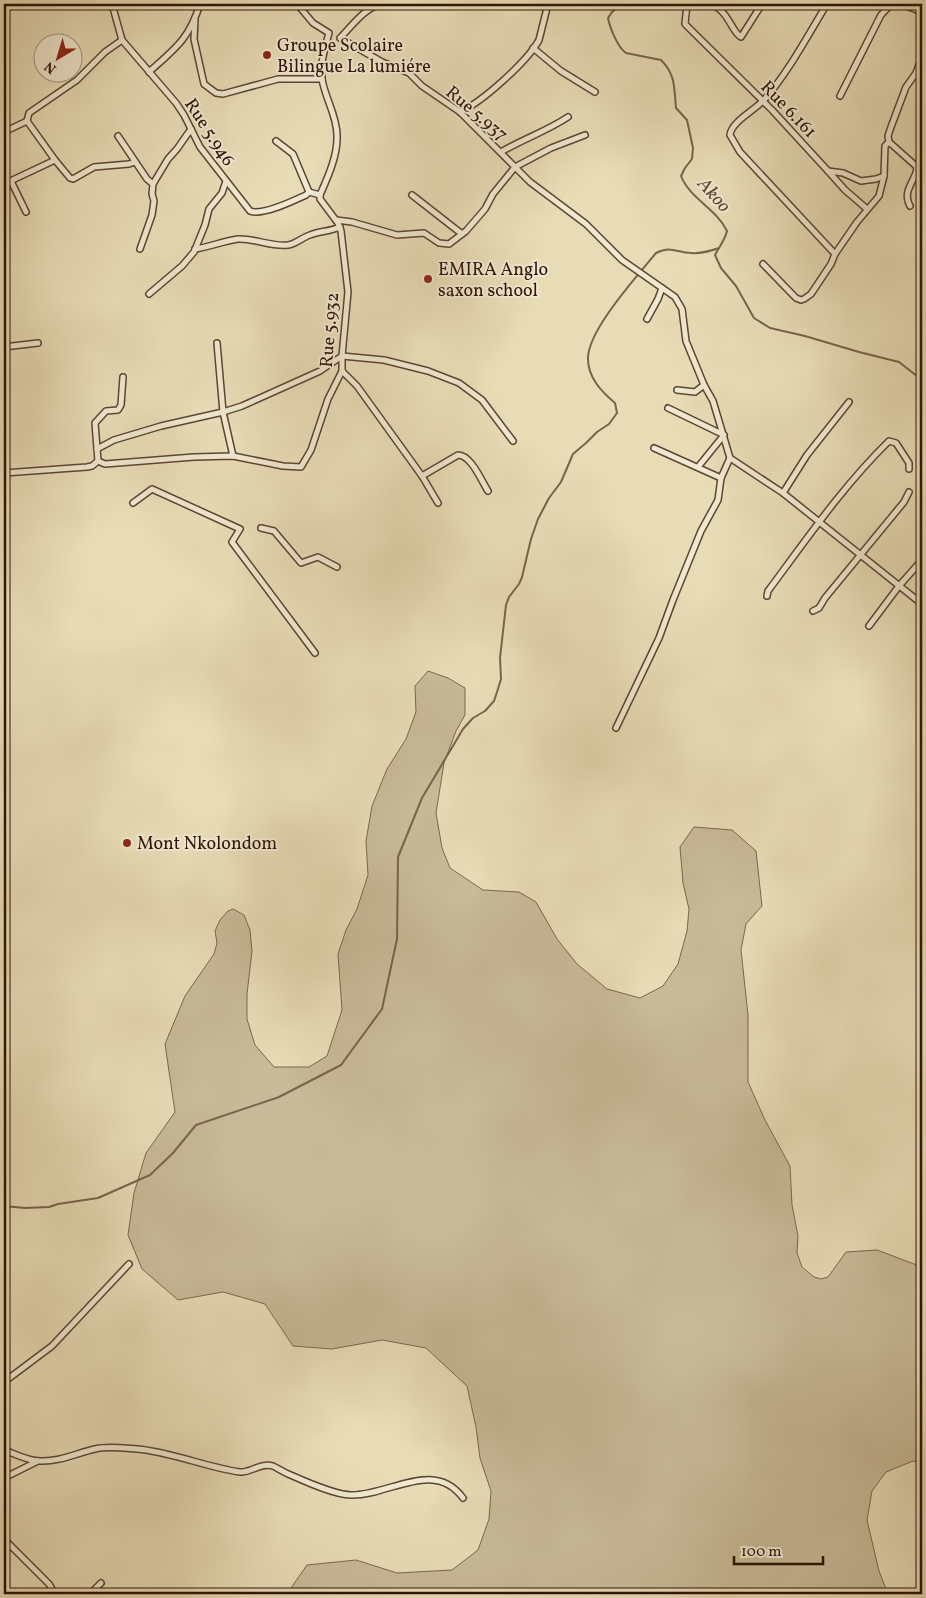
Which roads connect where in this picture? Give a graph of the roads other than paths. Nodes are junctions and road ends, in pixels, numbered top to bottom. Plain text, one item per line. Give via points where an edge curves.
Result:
1 (112, 4) edge
2 (200, 4) edge
3 (297, 4) edge
4 (548, 4) edge
5 (687, 4) edge
6 (710, 4) edge
7 (762, 4) edge
8 (827, 4) edge
9 (891, 4) edge
10 (903, 4) edge
11 (376, 5) edge
12 (922, 12) edge
13 (195, 19) junction
14 (122, 40) junction
15 (533, 48) junction
16 (922, 57) edge
17 (149, 72) junction
18 (322, 79) junction
19 (595, 92) dead end
20 (840, 96) dead end
21 (763, 101) junction
22 (460, 112) junction
23 (568, 117) dead end
24 (27, 121) junction
25 (191, 129) junction
26 (4, 132) edge
27 (585, 135) dead end
28 (118, 136) dead end
29 (276, 141) dead end
30 (889, 142) junction
31 (501, 152) junction
32 (54, 160) junction
33 (135, 162) junction
34 (515, 167) junction
35 (920, 170) edge
36 (828, 171) junction
37 (884, 176) junction
38 (11, 181) junction
39 (226, 181) junction
40 (4, 184) edge
41 (153, 184) junction
42 (310, 192) junction
43 (320, 195) junction
44 (412, 195) dead end
45 (910, 206) dead end
46 (868, 209) junction
47 (26, 212) dead end
48 (335, 220) junction
49 (340, 227) junction
50 (462, 234) junction
51 (140, 249) dead end
52 (196, 249) junction
53 (835, 254) junction
54 (763, 264) dead end
55 (662, 288) junction
56 (149, 294) dead end
57 (647, 319) dead end
58 (38, 343) dead end
59 (217, 343) dead end
60 (4, 347) edge
61 (342, 356) junction
62 (342, 372) junction
63 (123, 377) dead end
64 (704, 385) junction
65 (677, 390) dead end
66 (849, 402) dead end
67 (668, 408) dead end
68 (223, 412) junction
69 (724, 435) junction
70 (513, 441) dead end
71 (654, 448) dead end
72 (97, 449) junction
73 (233, 456) junction
74 (730, 458) junction
75 (98, 461) junction
76 (698, 467) junction
77 (909, 469) dead end
78 (4, 473) edge
79 (422, 476) junction
80 (721, 478) junction
81 (488, 491) dead end
82 (783, 492) junction
83 (909, 492) dead end
84 (133, 503) dead end
85 (438, 503) dead end
86 (820, 522) junction
87 (262, 528) dead end
88 (860, 555) junction
89 (922, 560) edge
90 (337, 567) dead end
91 (899, 586) junction
92 (767, 596) dead end
93 (922, 604) edge
94 (813, 611) dead end
95 (869, 626) dead end
96 (315, 653) dead end
97 (616, 728) dead end
98 (129, 1264) dead end
99 (4, 1382) edge
100 (4, 1450) edge
101 (38, 1462) junction
102 (4, 1478) edge
103 (463, 1498) dead end
104 (4, 1539) edge
105 (101, 1583) dead end
106 (55, 1594) edge
107 (90, 1594) edge

1 - 14 street, Rue 5.946
2 - 13 street
3 - 18 street via 313,23 329,33 321,64
4 - 15 street
5 - 21 street, Rue 6.161 via 688,27
6 - 7 street via 726,15 741,37
8 - 21 street
9 - 20 street via 881,15
10 - 12 street
11 - 22 street, Rue 5.937 via 340,38 382,62 406,71
13 - 17 street via 184,39
13 - 18 street via 194,39 203,79 216,93 223,94 278,79
14 - 17 street, Rue 5.946
14 - 24 street via 77,80 29,113
15 - 19 street via 561,71
15 - 22 street via 514,70
16 - 30 street via 906,87 888,136
17 - 25 street, Rue 5.946 via 176,103
18 - 43 street via 336,125 337,143
21 - 36 street, Rue 6.161
21 - 53 street via 732,128 730,135 752,167
22 - 31 street, Rue 5.937
23 - 31 street
24 - 26 street
24 - 32 street
25 - 39 street, Rue 5.946 via 200,147
25 - 41 street
27 - 34 street
28 - 33 street
29 - 42 street via 293,154
30 - 35 street
30 - 37 street
31 - 34 street, Rue 5.937
32 - 33 street via 73,179 99,166
32 - 38 street
33 - 41 street
34 - 50 street via 492,194 485,209
34 - 55 street, Rue 5.937 via 586,224 622,260
35 - 45 street via 907,191
36 - 37 street via 861,181
36 - 46 street, Rue 6.161
37 - 46 street via 880,196
38 - 40 street
38 - 47 street
39 - 42 street, Rue 5.946 via 254,213 278,207
39 - 52 street via 222,193 209,209
41 - 51 street via 152,214
42 - 43 street
43 - 48 street, Rue 5.932 via 322,204
44 - 50 street
46 - 53 street
48 - 49 street, Rue 5.932
48 - 50 street via 397,235 424,233 443,244 449,244
49 - 52 street via 310,235 290,245 239,239
49 - 61 street, Rue 5.932 via 348,292
52 - 56 street
53 - 54 street via 811,294 804,299 796,298
55 - 57 street
55 - 64 street, Rue 5.937 via 675,297 682,309 686,341
58 - 60 street
59 - 68 street
61 - 62 street, Rue 5.932
61 - 68 street via 283,389
61 - 70 street via 384,360 459,383 482,400
62 - 73 street, Rue 5.932 via 301,467
62 - 79 street via 357,386
63 - 72 street via 118,410 106,410 95,423
64 - 65 street via 695,392
64 - 69 street, Rue 5.937
66 - 82 street via 807,455
67 - 69 street
68 - 72 street via 161,426 114,440
68 - 73 street
69 - 74 street, Rue 5.937
69 - 76 street
71 - 76 street
72 - 75 street
73 - 75 street, Rue 5.932 via 105,464
74 - 80 street
74 - 82 street
75 - 78 street via 92,466
76 - 80 street
77 - 86 street via 909,463 896,443 889,441
79 - 81 street via 461,454 468,458
79 - 85 street
80 - 97 street via 718,500
82 - 86 street
83 - 88 street
84 - 96 street via 152,489 240,529 232,542
86 - 88 street
86 - 92 street
87 - 90 street via 274,531 301,563 318,557
88 - 91 street
88 - 94 street via 819,608
89 - 91 street
91 - 93 street
91 - 95 street
98 - 99 street via 52,1346
100 - 101 street
101 - 102 street
101 - 103 street via 96,1449 138,1449 243,1472 272,1466 350,1496 425,1479 440,1480
104 - 106 street
105 - 107 street

